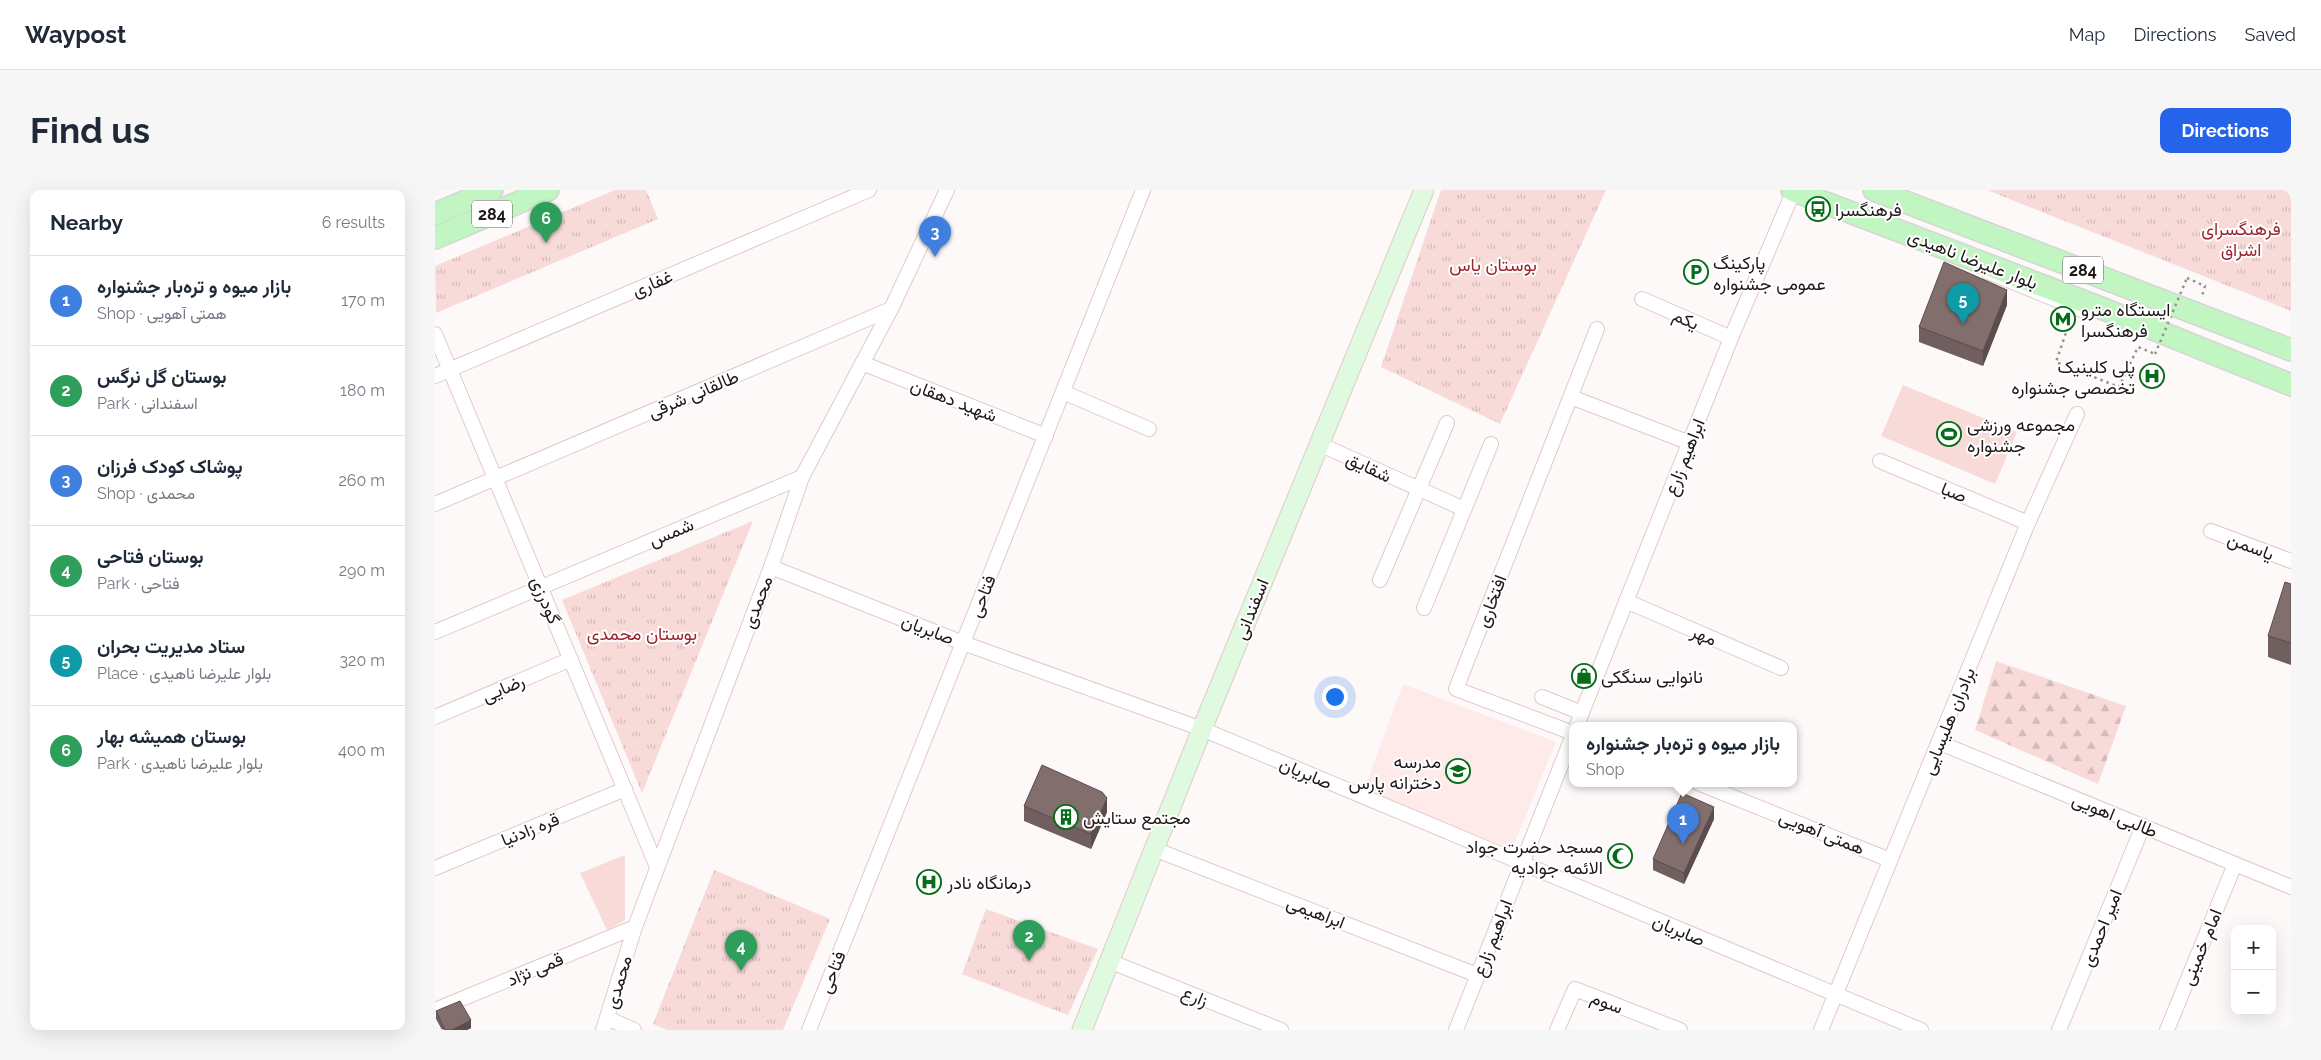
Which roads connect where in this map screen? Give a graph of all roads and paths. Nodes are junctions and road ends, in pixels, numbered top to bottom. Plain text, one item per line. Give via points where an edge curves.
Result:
1 (492, 190) edge
2 (548, 190) edge
3 (869, 190) edge
4 (947, 190) edge
5 (1143, 190) edge
6 (1424, 190) edge
7 (1793, 190) edge
8 (1874, 190) edge
9 (435, 214) edge
10 (435, 238) edge
11 (1928, 242) junction
12 (1956, 263) dead end
13 (1981, 273) dead end
14 (2205, 286) dead end
15 (1642, 300) dead end
16 (2101, 308) junction
17 (891, 309) junction
18 (2073, 311) junction
19 (1597, 329) dead end
20 (435, 334) edge
21 (1731, 338) junction
22 (2291, 350) edge
23 (863, 364) junction
24 (450, 370) junction
25 (435, 376) edge
26 (2291, 385) edge
27 (1063, 392) junction
28 (1571, 397) junction
29 (2077, 414) dead end
30 (1447, 423) dead end
31 (1149, 429) dead end
32 (1046, 436) junction
33 (1689, 443) junction
34 (1319, 444) junction
35 (1491, 444) dead end
36 (1880, 462) dead end
37 (802, 477) junction
38 (495, 478) junction
39 (1419, 489) junction
40 (435, 504) edge
41 (1464, 509) junction
42 (2028, 523) junction
43 (2211, 531) dead end
44 (2291, 561) edge
45 (771, 567) junction
46 (1380, 580) dead end
47 (541, 586) junction
48 (1626, 601) junction
49 (1424, 608) dead end
50 (435, 632) edge
51 (963, 643) junction
52 (571, 659) junction
53 (1781, 668) dead end
54 (1541, 697) dead end
55 (435, 717) edge
56 (1579, 719) edge
57 (1201, 729) junction
58 (1569, 732) edge
59 (1940, 743) junction
60 (1569, 744) edge
61 (1708, 787) edge
62 (625, 789) junction
63 (2143, 826) junction
64 (1154, 849) junction
65 (1890, 860) junction
66 (1521, 864) junction
67 (2235, 864) junction
68 (657, 867) junction
69 (435, 868) edge
70 (2291, 887) edge
71 (635, 927) junction
72 (1109, 961) junction
73 (1477, 975) junction
74 (1835, 994) junction
75 (435, 1010) edge
76 (605, 1024) edge
77 (1655, 1026) edge
78 (634, 1030) edge
79 (809, 1030) edge
80 (1082, 1030) edge
81 (1281, 1030) edge
82 (1455, 1030) edge
83 (1557, 1030) edge
84 (1680, 1030) edge
85 (1821, 1030) edge
86 (1921, 1030) edge
87 (2059, 1030) edge
88 (2167, 1030) edge

1 - 9 main road, 284
2 - 10 main road, 284
3 - 24 street, غفاری
4 - 17 street, محمدی
5 - 27 street, فتاحی
6 - 34 main road, اسفندانی
7 - 11 main road, بلوار علیرضا ناهیدی / 284
7 - 21 street, ابراهیم زارع
8 - 22 main road, بلوار علیرضا ناهیدی / 284
11 - 12 lane
11 - 16 main road, بلوار علیرضا ناهیدی / 284
13 - 18 lane
14 - 18 path, bridge via 2187,278 2155,354 2138,347 2119,387 2056,362
15 - 21 street, یکم
16 - 18 lane via 2092,313
16 - 26 main road, بلوار علیرضا ناهیدی / 284
17 - 23 street, محمدی
17 - 38 street, طالقانی شرقی
19 - 28 street, افتخاری
20 - 24 street, گودرزی
21 - 33 street, ابراهیم زارع
23 - 32 street, شهید دهقان
23 - 37 street, محمدی
24 - 25 street, غفاری
24 - 38 street, گودرزی
27 - 31 street
27 - 32 street, فتاحی
28 - 33 street
28 - 58 street, افتخاری via 1456,689
29 - 42 street, برادران هلیسایی
30 - 39 street
32 - 51 street, فتاحی
33 - 48 street, ابراهیم زارع
34 - 39 street, شقایق
34 - 57 main road, اسفندانی
35 - 41 street
36 - 42 street, صبا
37 - 45 street, محمدی
37 - 47 street, شمس
38 - 40 street, طالقانی شرقی
38 - 47 street, گودرزی
39 - 41 street, شقایق
39 - 46 street
41 - 49 street
42 - 59 street, برادران هلیسایی
43 - 44 street, یاسمن
45 - 51 street, صابریان
45 - 68 street, محمدی
47 - 50 street, شمس
47 - 52 street, گودرزی
48 - 53 street, مهر
48 - 56 street, ابراهیم زارع
51 - 57 street, صابریان
51 - 79 street, فتاحی
52 - 55 street, رضایی
52 - 62 street, گودرزی
54 - 56 street
57 - 64 main road, اسفندانی
57 - 66 street, صابریان
59 - 63 street, طالبی اهویی
59 - 65 street, برادران هلیسایی
60 - 66 street, ابراهیم زارع
61 - 65 street, همتی آهویی
62 - 68 street, گودرزی
62 - 69 street, قره زادنیا
63 - 67 street, طالبی اهویی
63 - 87 street, امیر احمدی
64 - 72 main road, اسفندانی
64 - 73 street, ابراهیمی
65 - 74 street, برادران هلیسایی
66 - 73 street, ابراهیم زارع
66 - 74 street, صابریان
67 - 70 street, طالبی اهویی
67 - 88 street, امام خمینی
68 - 71 street, محمدی
71 - 75 street, قمی نژاد
71 - 76 street, محمدی
72 - 80 main road, اسفندانی
72 - 81 street, زارع
73 - 82 street, ابراهیم زارع
74 - 85 street, برادران هلیسایی
74 - 86 street, صابریان
76 - 78 street
77 - 83 street, سوم via 1575,989
77 - 84 street, سوم

